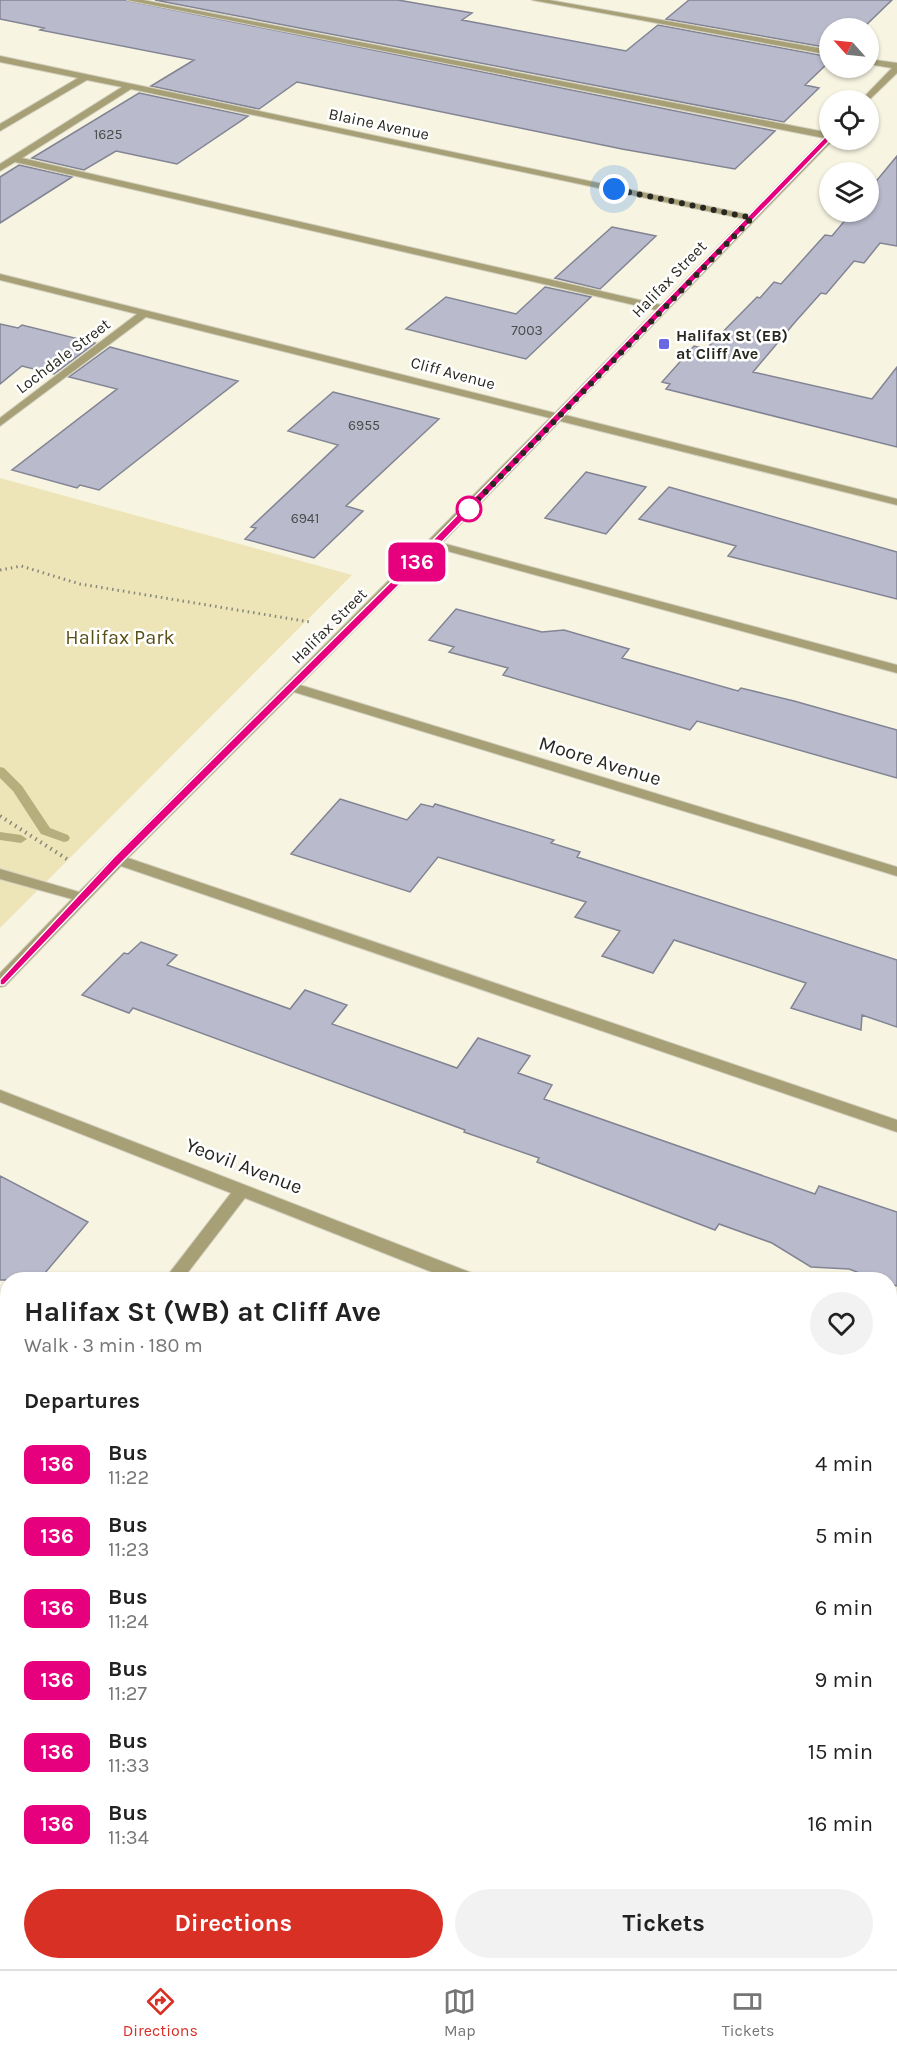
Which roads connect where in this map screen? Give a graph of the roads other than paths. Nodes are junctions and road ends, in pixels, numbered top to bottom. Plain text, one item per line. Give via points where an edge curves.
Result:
1 (131, 0) edge
2 (536, 0) edge
3 (819, 52) edge
4 (0, 59) edge
5 (879, 63) edge
6 (897, 67) edge
7 (86, 77) junction
8 (130, 86) junction
9 (875, 90) edge
10 (0, 128) edge
11 (819, 135) edge
12 (819, 148) edge
13 (14, 159) junction
14 (0, 168) edge
15 (752, 218) junction
16 (0, 277) edge
17 (663, 308) junction
18 (145, 313) junction
19 (558, 417) junction
20 (0, 423) edge
21 (897, 502) edge
22 (435, 544) junction
23 (897, 669) edge
24 (292, 687) junction
25 (118, 860) junction
26 (897, 872) edge
27 (0, 874) edge
28 (82, 897) junction
29 (0, 982) edge
30 (0, 1096) edge
31 (897, 1126) edge
32 (242, 1190) junction
33 (178, 1272) edge
34 (451, 1272) edge

1 - 11 street
2 - 3 street
4 - 7 street, Blaine Avenue
5 - 6 street
6 - 9 street
7 - 8 street, Blaine Avenue
7 - 10 street
8 - 13 street
8 - 15 street, Blaine Avenue
12 - 15 street, Halifax Street
13 - 14 street
13 - 17 street
15 - 17 street, Halifax Street
16 - 18 street, Cliff Avenue
17 - 19 street, Halifax Street
18 - 19 street, Cliff Avenue
18 - 20 street, Lochdale Street
19 - 21 street, Cliff Avenue
19 - 22 street, Halifax Street
22 - 23 street
22 - 24 street, Halifax Street
24 - 25 street, Halifax Street
24 - 26 street, Moore Avenue
25 - 28 street, Halifax Street
25 - 31 street
27 - 28 street
28 - 29 street, Halifax Street
30 - 32 street, Yeovil Avenue
32 - 33 street
32 - 34 street, Yeovil Avenue

